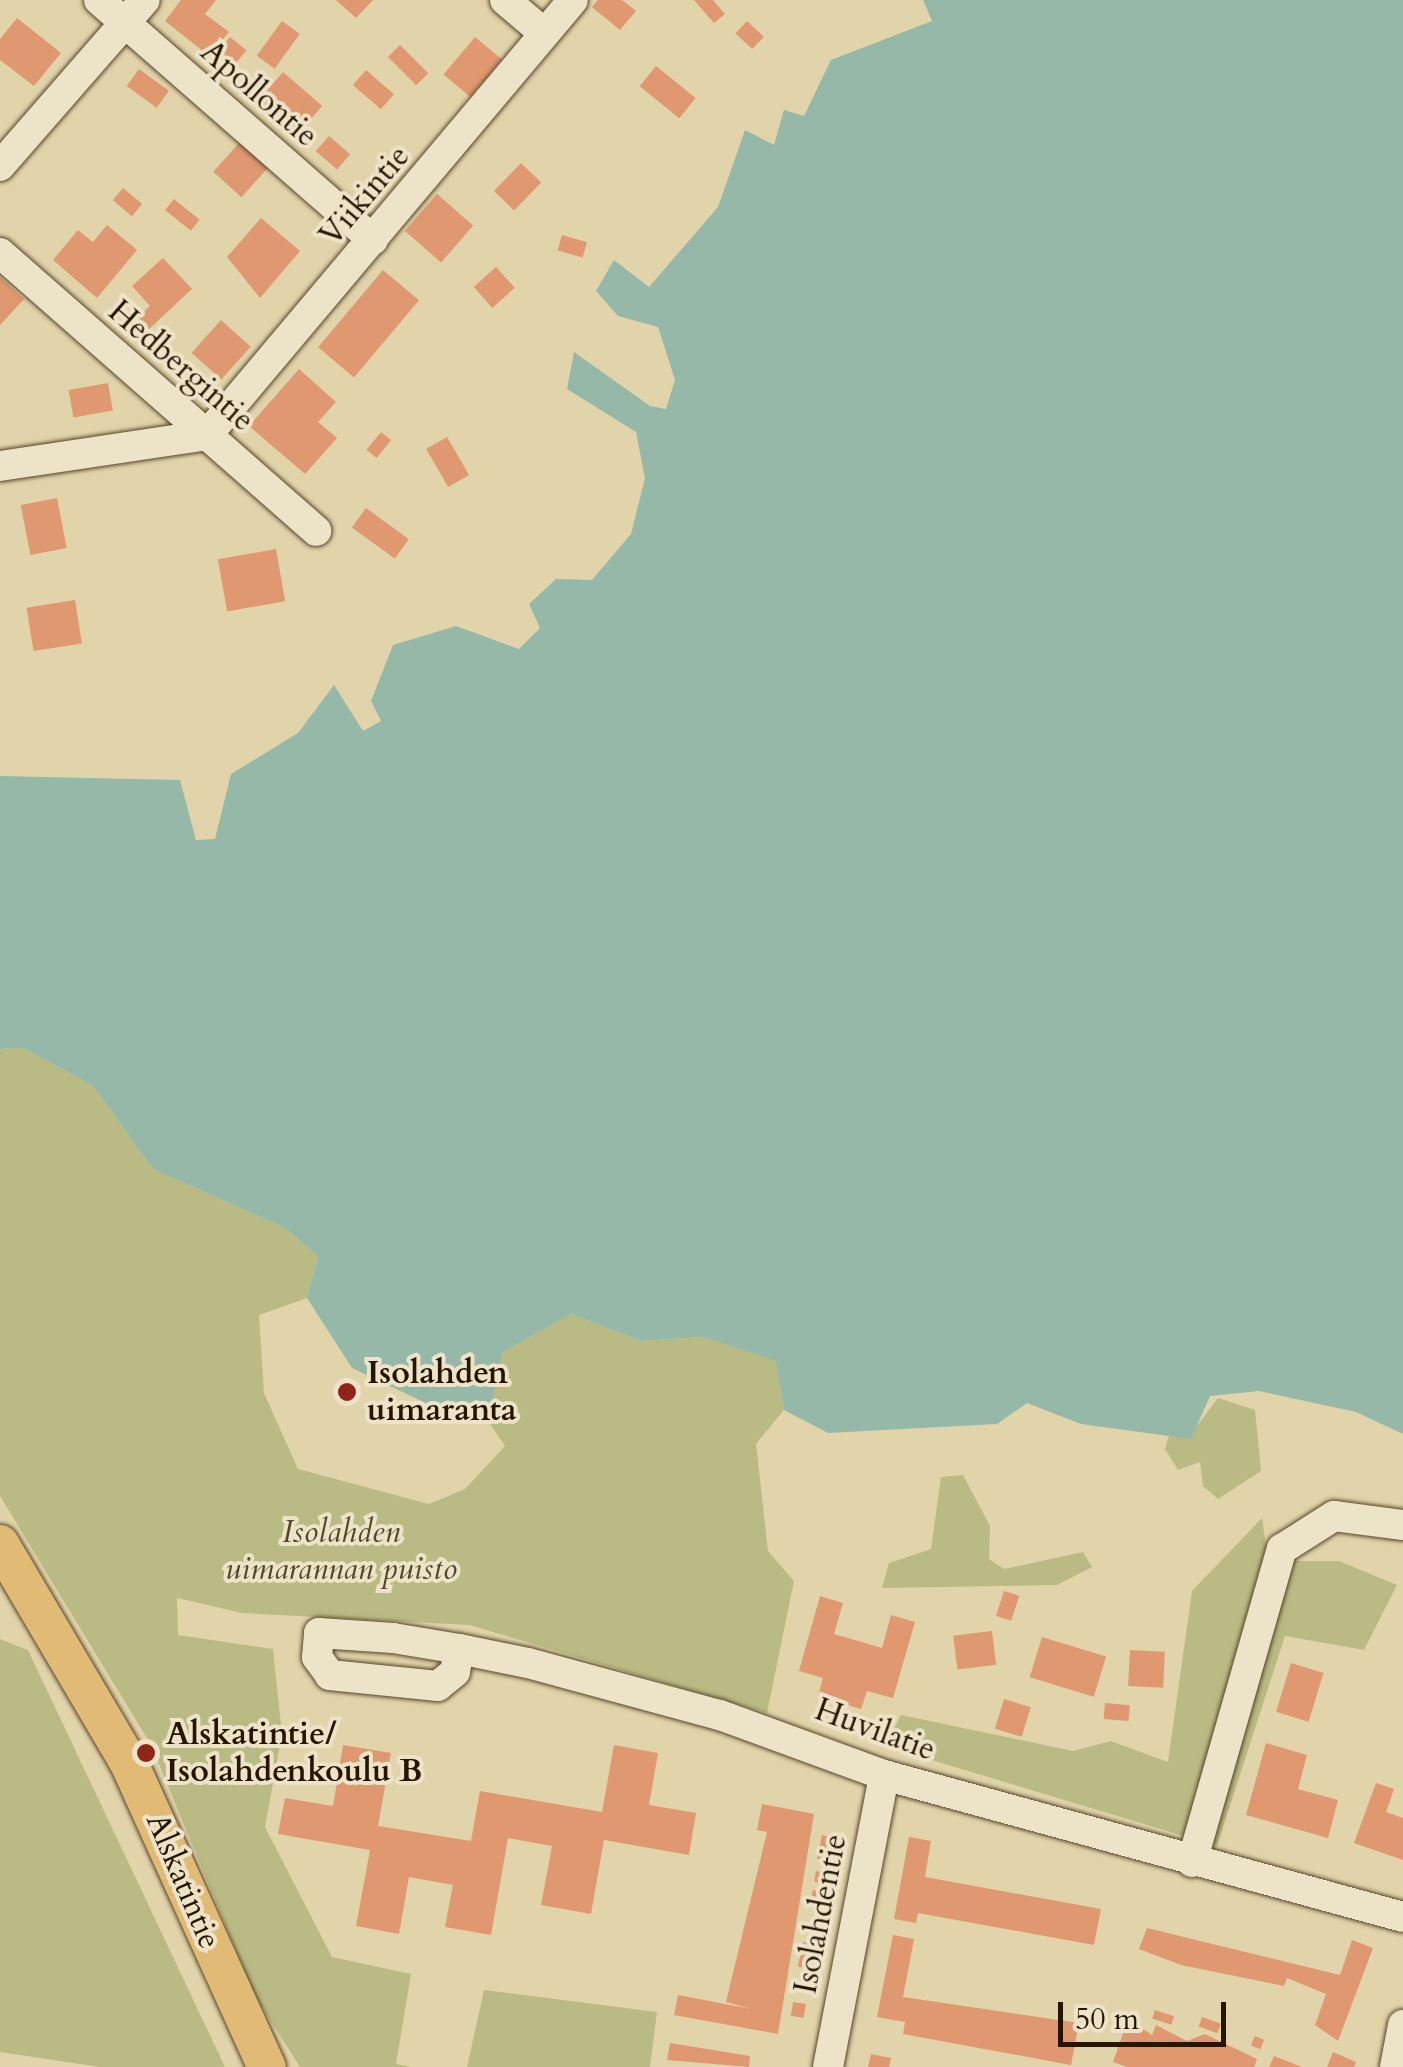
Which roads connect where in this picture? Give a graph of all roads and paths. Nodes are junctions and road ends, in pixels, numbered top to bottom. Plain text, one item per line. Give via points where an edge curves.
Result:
1 (99, 0) edge
2 (505, 0) edge
3 (573, 0) edge
4 (135, 12) edge
5 (544, 33) junction
6 (0, 166) edge
7 (373, 240) junction
8 (0, 254) edge
9 (207, 436) junction
10 (0, 466) edge
11 (316, 531) dead end
12 (1403, 1526) edge
13 (0, 1544) edge
14 (458, 1648) junction
15 (884, 1775) junction
16 (1192, 1862) junction
17 (1403, 1917) edge
18 (1403, 2025) edge
19 (263, 2064) edge
20 (828, 2067) edge
21 (1395, 2067) edge

1 - 4 street, Apollontie
2 - 5 street
3 - 5 street, Viikintie
4 - 6 street
4 - 7 street, Apollontie
5 - 7 street, Viikintie
7 - 9 street, Viikintie
8 - 9 street, Hedbergintie
9 - 10 street
9 - 11 street, Hedbergintie
12 - 16 street via 1334,1516 1282,1549
13 - 19 main road, Alskatintie via 128,1761
14 - 14 street, Huvilatie via 319,1633 317,1657 330,1676 438,1686 456,1672
14 - 15 street, Huvilatie via 720,1714
15 - 16 street, Huvilatie
15 - 20 street, Isolahdentie
16 - 17 street, Huvilatie
18 - 21 street

